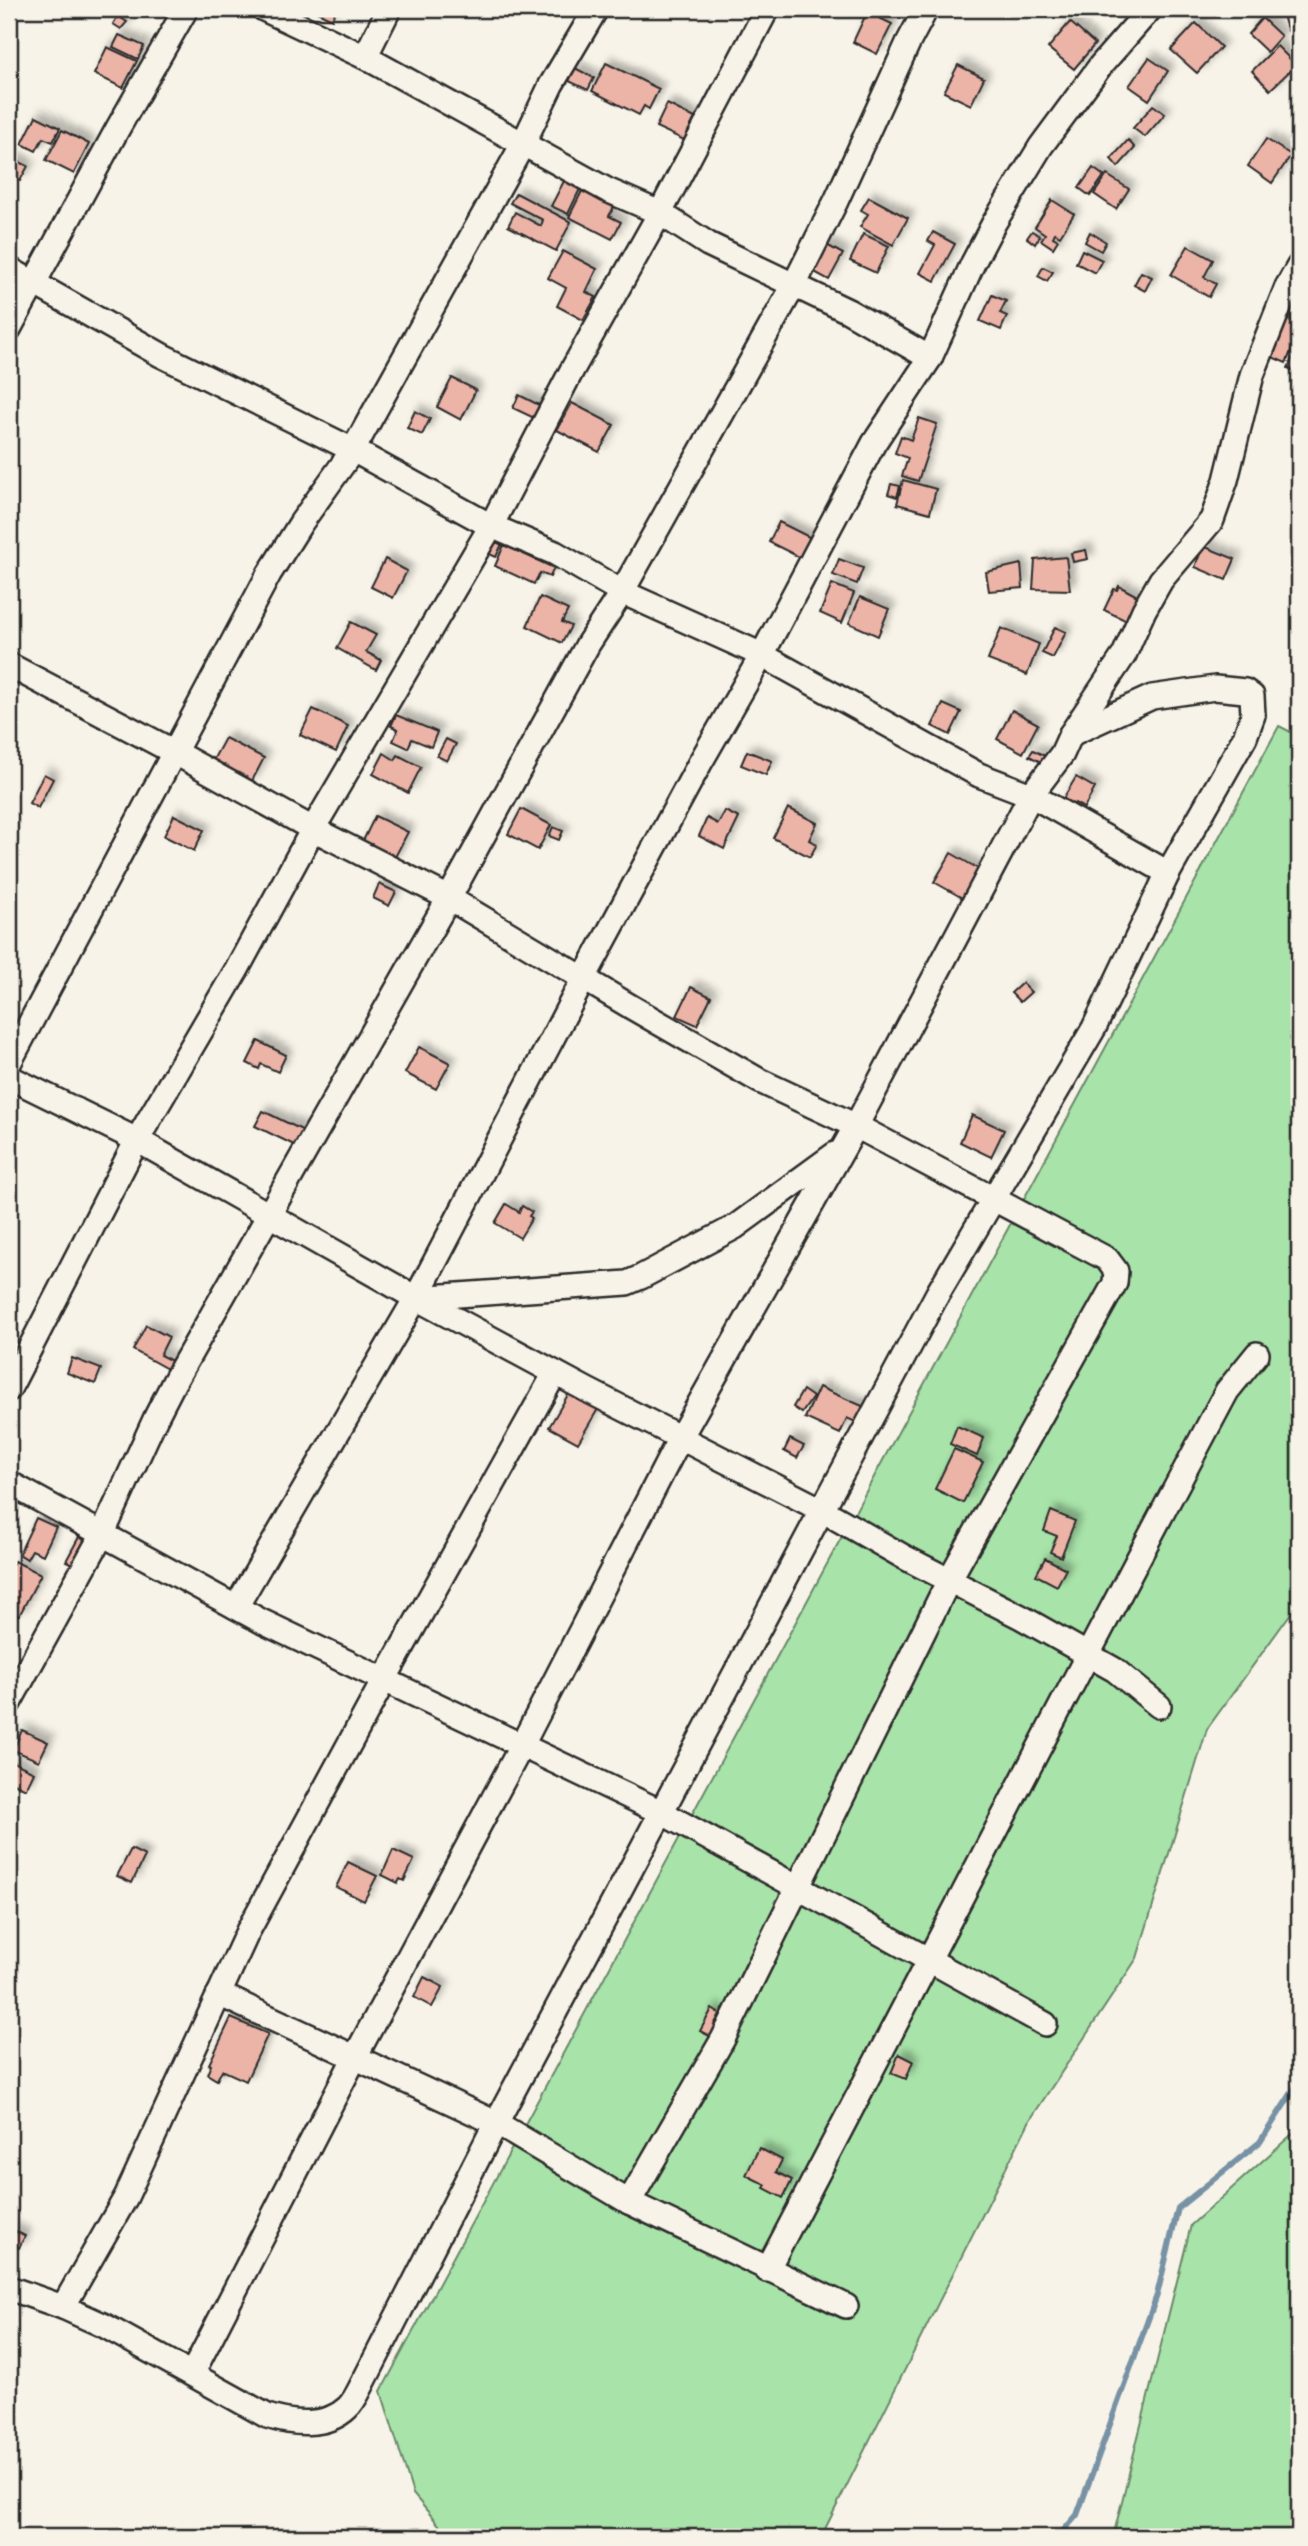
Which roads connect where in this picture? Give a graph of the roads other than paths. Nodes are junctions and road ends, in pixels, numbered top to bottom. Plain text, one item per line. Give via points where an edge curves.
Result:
1 (186, 9) edge
2 (264, 9) edge
3 (389, 9) edge
4 (596, 9) edge
5 (767, 9) edge
6 (926, 9) edge
7 (1150, 9) edge
8 (365, 57) junction
9 (523, 144) junction
10 (660, 213) junction
11 (1299, 267) edge
12 (9, 268) edge
13 (34, 283) junction
14 (793, 285) junction
15 (9, 329) edge
16 (930, 358) junction
17 (353, 450) junction
18 (491, 526) junction
19 (622, 592) junction
20 (762, 655) junction
21 (9, 665) edge
22 (1071, 734) junction
23 (174, 751) junction
24 (1031, 795) junction
25 (313, 829) junction
26 (1168, 873) junction
27 (449, 898) junction
28 (584, 978) junction
29 (9, 1063) edge
30 (9, 1077) edge
31 (856, 1126) junction
32 (136, 1140) junction
33 (845, 1147) junction
34 (994, 1198) junction
35 (269, 1216) junction
36 (416, 1298) junction
37 (1257, 1354) dead end
38 (555, 1373) junction
39 (9, 1389) edge
40 (680, 1438) junction
41 (9, 1483) edge
42 (822, 1510) junction
43 (103, 1532) junction
44 (949, 1580) junction
45 (236, 1607) junction
46 (1087, 1654) junction
47 (384, 1680) junction
48 (9, 1703) edge
49 (1158, 1706) dead end
50 (522, 1745) junction
51 (661, 1812) junction
52 (797, 1886) junction
53 (930, 1960) junction
54 (219, 1994) junction
55 (1045, 2024) dead end
56 (355, 2057) junction
57 (496, 2123) junction
58 (629, 2202) junction
59 (767, 2270) junction
60 (9, 2288) edge
61 (846, 2306) dead end
62 (63, 2307) junction
63 (192, 2374) junction

1 - 13 street
2 - 8 street
3 - 8 street
4 - 9 street
5 - 10 street
6 - 14 street
7 - 16 street via 1041,146 973,262
8 - 9 street
9 - 10 street
9 - 17 street
10 - 14 street via 708,244
10 - 18 street
11 - 22 street via 1252,375 1212,520 1161,580 1124,655
12 - 13 street
13 - 15 street
13 - 17 street via 162,355
14 - 16 street
14 - 19 street
16 - 20 street via 874,443
17 - 18 street
17 - 23 street via 269,574
18 - 19 street via 555,553
18 - 25 street
19 - 20 street
19 - 27 street via 587,644
20 - 24 street via 979,775
20 - 28 street
21 - 23 street
22 - 24 street
22 - 26 street via 1152,697 1215,688 1252,696 1253,715 1245,737
23 - 25 street
23 - 29 street
24 - 26 street
24 - 31 street
25 - 27 street
25 - 32 street
26 - 34 street via 1094,1028
27 - 28 street
27 - 35 street
28 - 31 street via 760,1080
28 - 36 street
30 - 32 street
31 - 33 street
31 - 34 street
32 - 35 street
32 - 39 street
33 - 36 street via 735,1227 627,1283
33 - 40 street
34 - 42 street
34 - 44 street via 1107,1259 1115,1270 1115,1283
35 - 36 street
35 - 43 street via 156,1417
36 - 38 street
36 - 45 street
37 - 46 street via 1227,1391
38 - 40 street
38 - 47 street
40 - 42 street
40 - 50 street
41 - 43 street
42 - 44 street
42 - 51 street
43 - 45 street
43 - 48 street
44 - 46 street
44 - 52 street
45 - 47 street
46 - 49 street via 1115,1670
46 - 53 street
47 - 50 street
47 - 54 street via 248,1931
50 - 51 street
50 - 56 street
51 - 52 street
51 - 57 street
52 - 53 street
52 - 58 street via 723,2039
53 - 55 street
53 - 59 street
54 - 56 street
54 - 62 street via 126,2197
56 - 57 street
56 - 63 street
57 - 58 street
57 - 63 street via 349,2407 318,2422 280,2420
58 - 59 street
59 - 61 street
60 - 62 street
62 - 63 street

